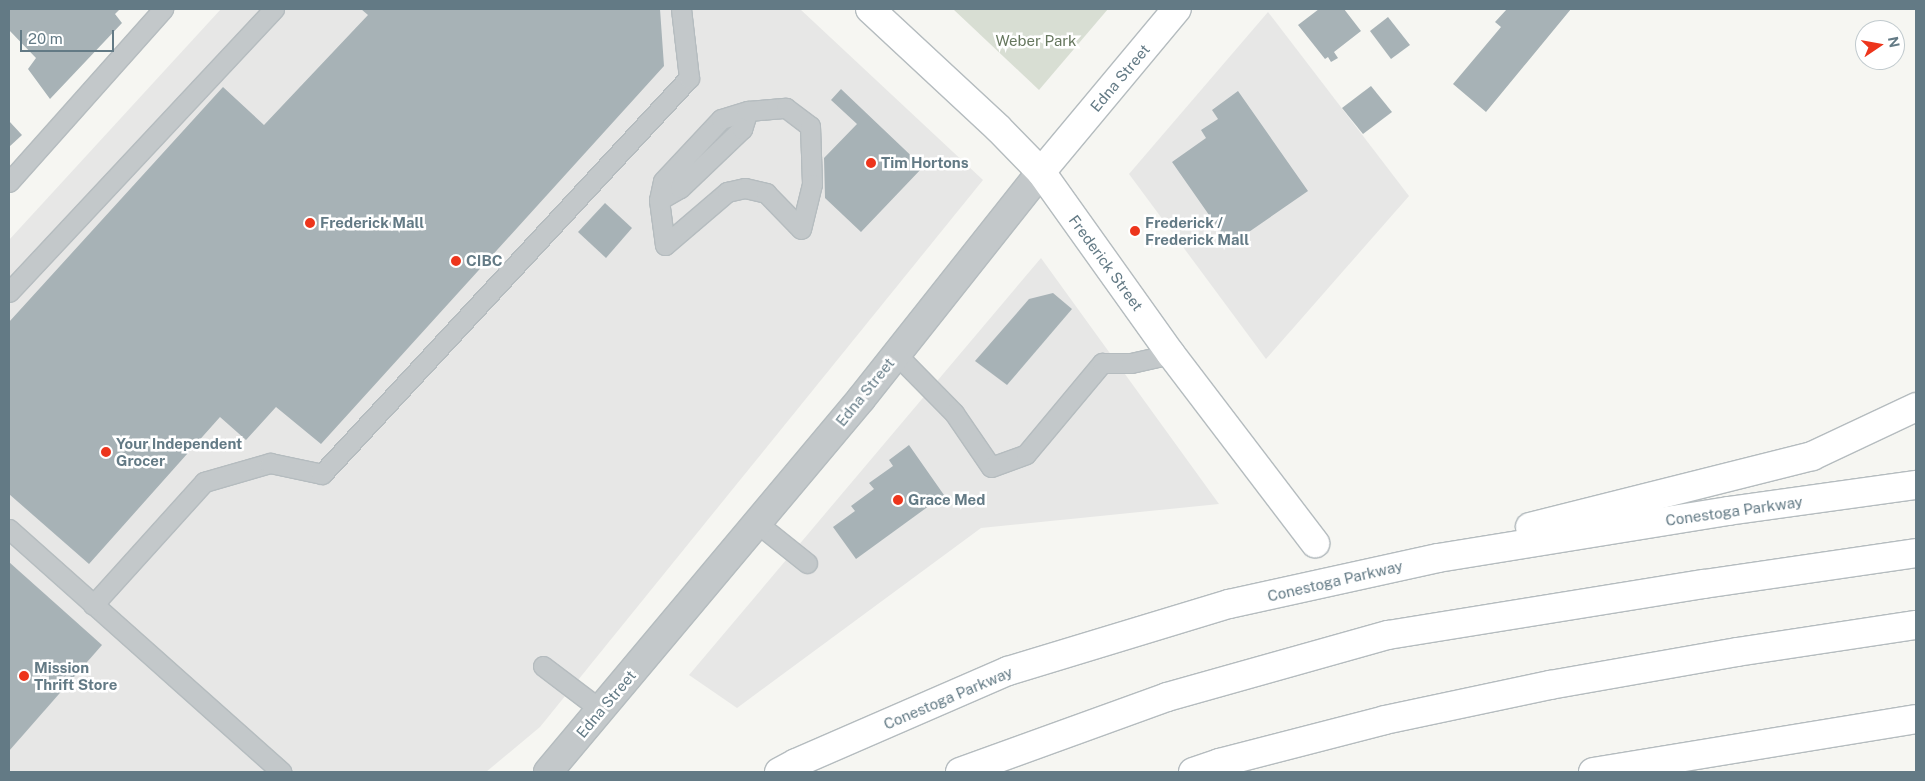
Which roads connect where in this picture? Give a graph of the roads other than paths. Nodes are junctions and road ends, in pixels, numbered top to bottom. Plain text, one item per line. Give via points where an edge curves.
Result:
1 (163, 9) edge
2 (274, 9) edge
3 (681, 9) edge
4 (870, 9) edge
5 (1177, 9) edge
6 (1042, 172) junction
7 (9, 182) edge
8 (665, 245) joint
9 (9, 292) edge
10 (896, 354) junction
11 (1172, 354) junction
12 (1916, 407) edge
13 (1916, 485) edge
14 (757, 522) junction
15 (9, 529) edge
16 (1315, 543) dead end
17 (1916, 553) edge
18 (1438, 558) junction
19 (807, 564) dead end
20 (93, 605) junction
21 (1916, 625) edge
22 (543, 666) dead end
23 (601, 710) junction
24 (1916, 719) edge
25 (282, 772) edge
26 (548, 772) edge
27 (779, 772) edge
28 (960, 772) edge
29 (1193, 772) edge
30 (1592, 772) edge

1 - 7 lane
2 - 9 lane
3 - 20 lane via 689,78 322,474 270,463 204,482
4 - 6 main road, Frederick Street
5 - 6 main road, Edna Street
6 - 10 street, Edna Street
6 - 11 main road, Frederick Street
8 - 8 lane via 659,200 680,188 742,129 748,111 786,108 810,126 812,184 801,229 766,193 745,188 727,192
10 - 11 lane via 954,413 991,467 1026,454 1102,363 1131,363
10 - 14 street, Edna Street
11 - 16 main road, Frederick Street
12 - 18 main road via 1812,456 1524,528
13 - 18 main road, Conestoga Parkway via 1728,511
14 - 19 lane
14 - 23 street, Edna Street
15 - 20 lane
17 - 28 main road via 1388,636 1167,697
18 - 27 main road, Conestoga Parkway via 1229,604 1008,672
20 - 25 lane
21 - 29 main road via 1550,685 1385,720
22 - 23 lane
23 - 26 street, Edna Street
24 - 30 main road

